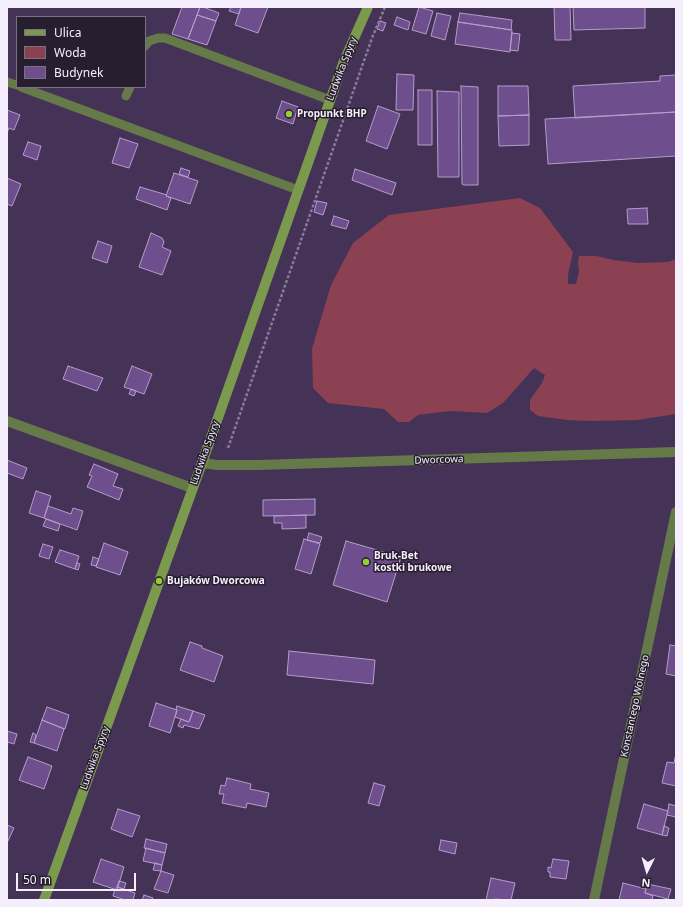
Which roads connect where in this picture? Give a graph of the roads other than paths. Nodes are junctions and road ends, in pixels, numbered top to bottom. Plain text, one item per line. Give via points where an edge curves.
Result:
1 (368, 7) edge
2 (146, 45) edge
3 (24, 88) edge
4 (330, 100) junction
5 (298, 190) junction
6 (7, 421) edge
7 (676, 452) edge
8 (202, 463) junction
9 (192, 488) junction
10 (676, 512) edge
11 (44, 900) edge
12 (594, 900) edge

1 - 4 main road, Ludwika Spyry
2 - 4 lane via 149,41 165,38
3 - 5 lane
4 - 5 main road, Ludwika Spyry
5 - 8 main road, Ludwika Spyry
6 - 9 street
7 - 8 street, Dworcowa via 259,465
8 - 9 main road, Ludwika Spyry
9 - 11 main road, Ludwika Spyry
10 - 12 street, Konstantego Wolnego

